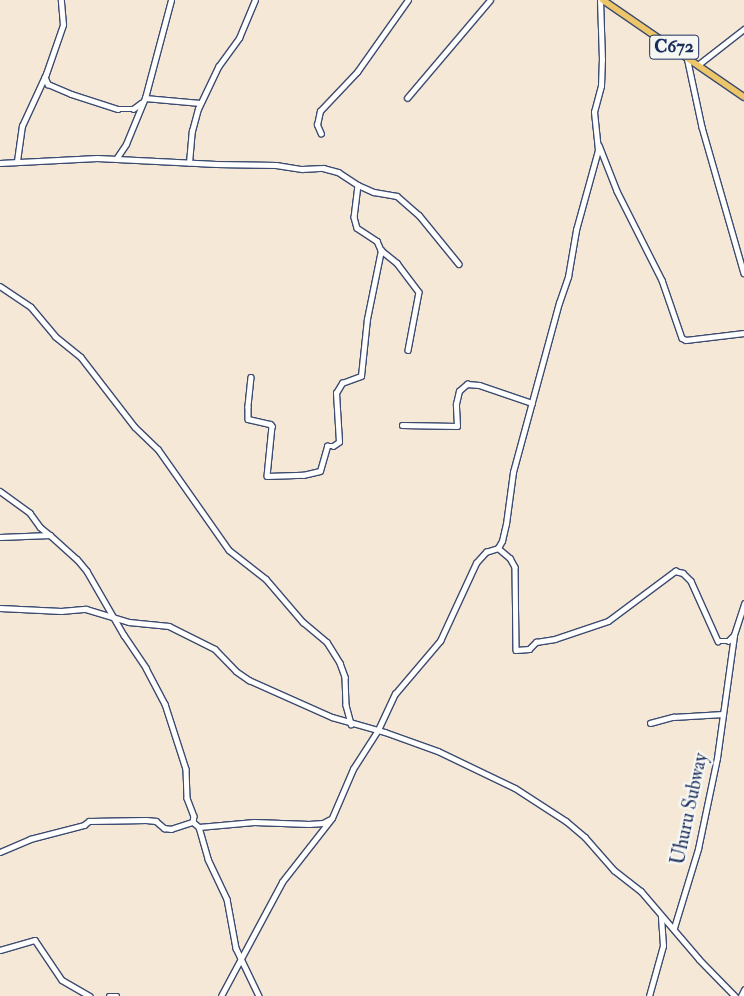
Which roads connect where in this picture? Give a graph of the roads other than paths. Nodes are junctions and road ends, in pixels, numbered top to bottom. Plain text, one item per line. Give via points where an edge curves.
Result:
1 (61, 0) edge
2 (171, 0) edge
3 (255, 0) edge
4 (408, 0) edge
5 (490, 0) edge
6 (601, 0) edge
7 (744, 28) edge
8 (687, 55) junction
9 (699, 64) junction
10 (45, 76) junction
11 (744, 97) edge
12 (407, 98) dead end
13 (144, 100) junction
14 (200, 103) junction
15 (321, 134) dead end
16 (599, 143) junction
17 (116, 159) junction
18 (17, 160) junction
19 (0, 163) edge
20 (189, 163) junction
21 (358, 185) junction
22 (381, 250) junction
23 (459, 264) dead end
24 (744, 273) edge
25 (1, 288) edge
26 (744, 333) edge
27 (408, 350) dead end
28 (252, 377) dead end
29 (532, 403) junction
30 (402, 425) dead end
31 (0, 491) edge
32 (50, 535) junction
33 (0, 537) edge
34 (498, 548) junction
35 (744, 604) edge
36 (0, 608) edge
37 (115, 617) junction
38 (734, 635) junction
39 (723, 714) junction
40 (650, 723) dead end
41 (351, 724) junction
42 (378, 730) junction
43 (332, 818) junction
44 (193, 822) junction
45 (199, 828) junction
46 (0, 852) edge
47 (661, 915) junction
48 (674, 928) junction
49 (0, 950) edge
50 (242, 957) junction
51 (744, 990) edge
52 (90, 996) edge
53 (109, 996) edge
54 (116, 996) edge
55 (221, 996) edge
56 (259, 996) edge
57 (649, 996) edge
58 (736, 996) edge
59 (741, 996) edge

1 - 10 street via 63,26
2 - 13 street
3 - 14 street via 238,38 218,66
4 - 15 street via 357,72 320,111 317,125
5 - 12 street
6 - 8 main road, C672
6 - 16 street via 601,86 594,112
7 - 9 street
8 - 9 main road, C672
8 - 24 street via 702,127
9 - 11 main road, C672
10 - 13 street via 48,84 58,89 118,109 133,109
10 - 18 street via 22,126
13 - 14 street
13 - 17 street via 126,144
14 - 20 street via 192,131
16 - 26 street via 617,191 662,280 682,338
16 - 29 street via 576,230 568,277
17 - 18 street
17 - 20 street
18 - 19 street
20 - 21 street via 324,168 351,178
21 - 22 street via 355,226 377,241
21 - 23 street via 397,196 419,216
22 - 27 street via 399,266 420,293
22 - 28 street via 367,319 361,376 342,383 336,393 339,442 327,446 320,471 267,476 272,426 248,419
25 - 41 street via 31,308 55,336 94,372 135,427 158,449 229,550 266,579 303,622 327,642 345,676 346,705
29 - 30 street via 467,384 459,391 457,426
29 - 34 street via 513,472 506,524
31 - 32 street via 30,514
32 - 33 street
32 - 37 street via 80,562
34 - 38 street via 515,567 516,650 529,649 536,642 555,640 608,621 675,571 683,573 691,581 718,641 728,641
34 - 42 street via 480,556 440,641 395,694
35 - 38 street, Uhuru Subway
36 - 37 street via 61,612 86,610
37 - 41 street via 179,630 215,649 246,678
37 - 44 street via 152,678 170,718 186,769 187,798
38 - 39 street, Uhuru Subway
39 - 40 street
39 - 48 street, Uhuru Subway via 695,861
41 - 42 street
42 - 43 street via 356,763
42 - 47 street via 438,751 515,788 545,807 585,837
43 - 45 street via 317,824 254,822
43 - 50 street via 282,882
44 - 45 street
44 - 46 street via 171,829 146,820 89,821
45 - 50 street via 208,859 227,899 236,948
47 - 48 street
47 - 57 street via 663,946
48 - 58 street
49 - 52 street via 35,940 62,980
50 - 55 street
50 - 56 street
51 - 59 street
53 - 54 street

